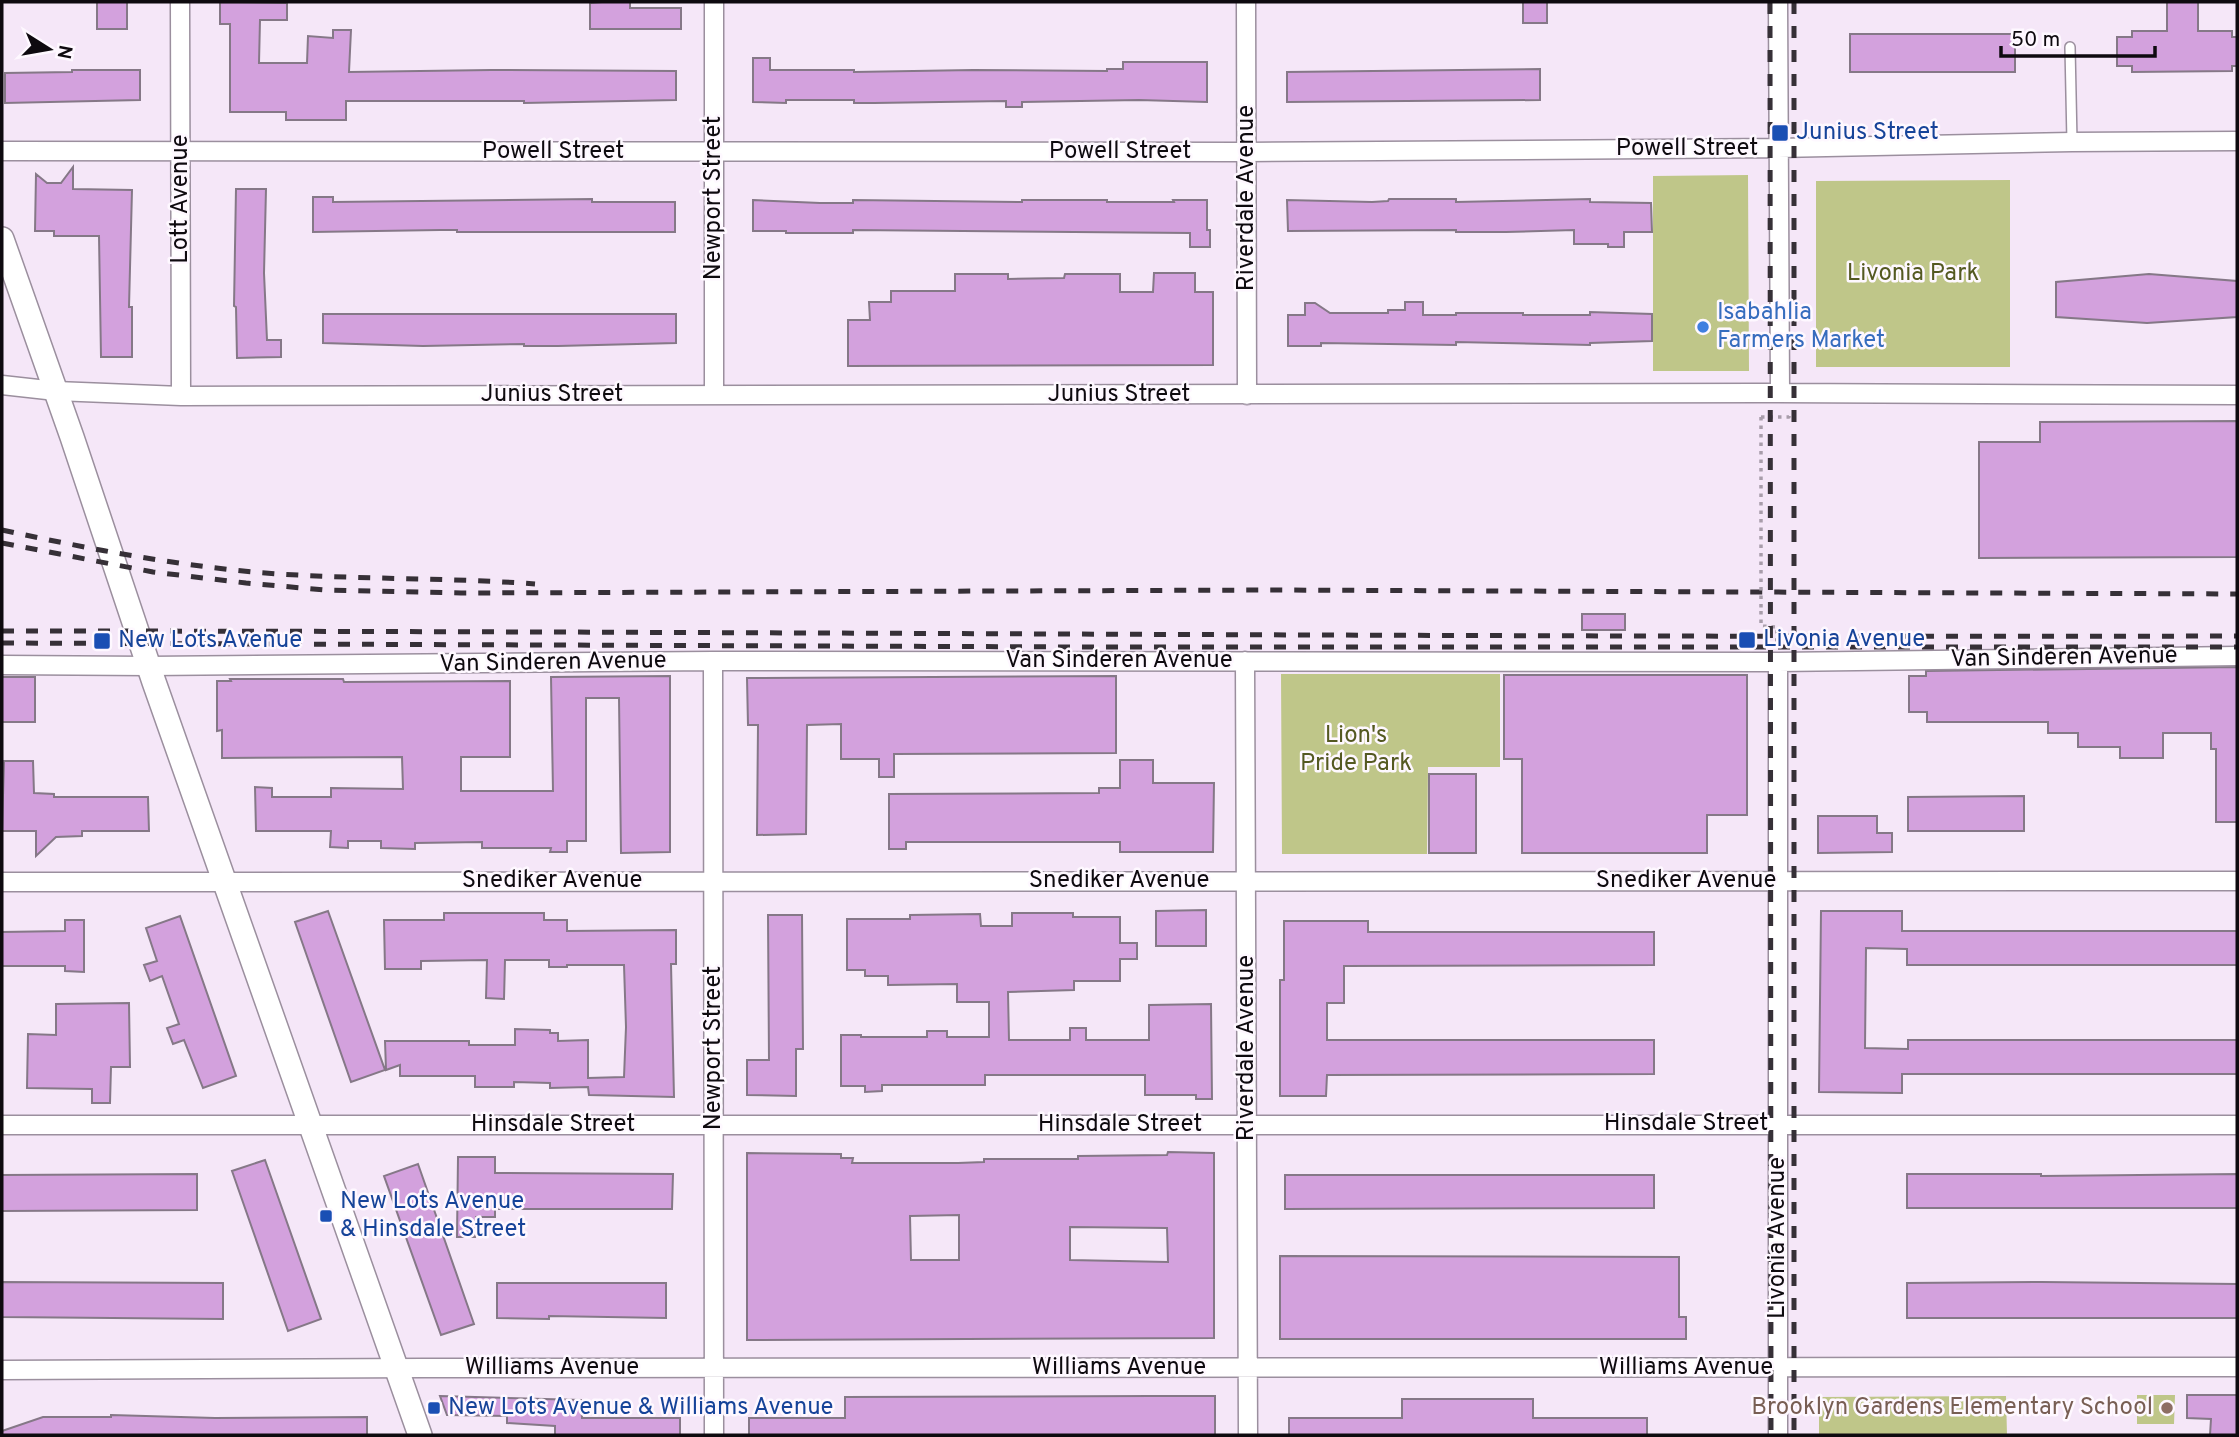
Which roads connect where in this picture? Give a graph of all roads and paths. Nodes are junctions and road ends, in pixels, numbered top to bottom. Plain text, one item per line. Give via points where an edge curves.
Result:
1 (180, 2) edge
2 (714, 2) edge
3 (1247, 2) edge
4 (1778, 2) edge
5 (2070, 47) dead end
6 (2237, 141) edge
7 (2072, 142) junction
8 (1778, 148) junction
9 (2, 151) edge
10 (181, 152) junction
11 (714, 152) junction
12 (1247, 152) junction
13 (2, 239) edge
14 (2, 385) edge
15 (56, 391) junction
16 (1780, 393) junction
17 (714, 395) junction
18 (1247, 395) junction
19 (2237, 395) edge
20 (181, 396) junction
21 (1789, 413) dead end
22 (1775, 656) junction
23 (2237, 656) edge
24 (713, 661) junction
25 (1245, 662) junction
26 (2, 665) edge
27 (149, 666) junction
28 (1777, 880) junction
29 (714, 881) junction
30 (1248, 881) junction
31 (2237, 881) edge
32 (2, 882) edge
33 (225, 882) junction
34 (2, 1125) edge
35 (310, 1125) junction
36 (715, 1125) junction
37 (1247, 1125) junction
38 (1777, 1125) junction
39 (2237, 1125) edge
40 (2237, 1367) edge
41 (715, 1368) junction
42 (1248, 1368) junction
43 (1778, 1368) junction
44 (396, 1369) junction
45 (4, 1371) edge
46 (420, 1435) edge
47 (714, 1435) edge
48 (1248, 1435) edge
49 (1778, 1435) edge

1 - 10 street, Lott Avenue
2 - 11 street, Newport Street
3 - 12 street, Riverdale Avenue
4 - 8 street
5 - 7 lane
6 - 7 street, Powell Street
7 - 8 street, Powell Street
8 - 12 street, Powell Street
8 - 16 street
9 - 10 street, Powell Street
10 - 11 street, Powell Street
10 - 20 street, Lott Avenue
11 - 12 street, Powell Street
11 - 17 street, Newport Street
12 - 18 street, Riverdale Avenue
13 - 15 street
14 - 15 street, Junius Street
15 - 20 street, Junius Street
15 - 27 street
16 - 18 street, Junius Street
16 - 19 street, Junius Street
17 - 18 street, Junius Street
17 - 20 street, Junius Street
21 - 22 path, bridge via 1789,417 1761,417 1761,626 1777,627 1777,640 1772,640
22 - 23 street, Van Sinderen Avenue
22 - 25 street, Van Sinderen Avenue
22 - 28 street, Livonia Avenue
24 - 25 street, Van Sinderen Avenue
24 - 27 street, Van Sinderen Avenue
24 - 29 street, Newport Street
25 - 30 street, Riverdale Avenue
26 - 27 street, Van Sinderen Avenue
27 - 33 street
28 - 30 street, Snediker Avenue
28 - 31 street, Snediker Avenue
28 - 38 street, Livonia Avenue
29 - 30 street, Snediker Avenue
29 - 33 street, Snediker Avenue
29 - 36 street, Newport Street
30 - 37 street, Riverdale Avenue
32 - 33 street, Snediker Avenue
33 - 35 street
34 - 35 street, Hinsdale Street
35 - 36 street, Hinsdale Street
35 - 44 street
36 - 37 street, Hinsdale Street
36 - 41 street, Newport Street
37 - 38 street, Hinsdale Street
37 - 42 street, Riverdale Avenue
38 - 39 street, Hinsdale Street
38 - 43 street, Livonia Avenue
40 - 43 street, Williams Avenue
41 - 42 street, Williams Avenue
41 - 44 street, Williams Avenue
41 - 47 street, Newport Street
42 - 43 street, Williams Avenue
42 - 48 street, Riverdale Avenue
43 - 49 street, Livonia Avenue
44 - 45 street, Williams Avenue
44 - 46 street

